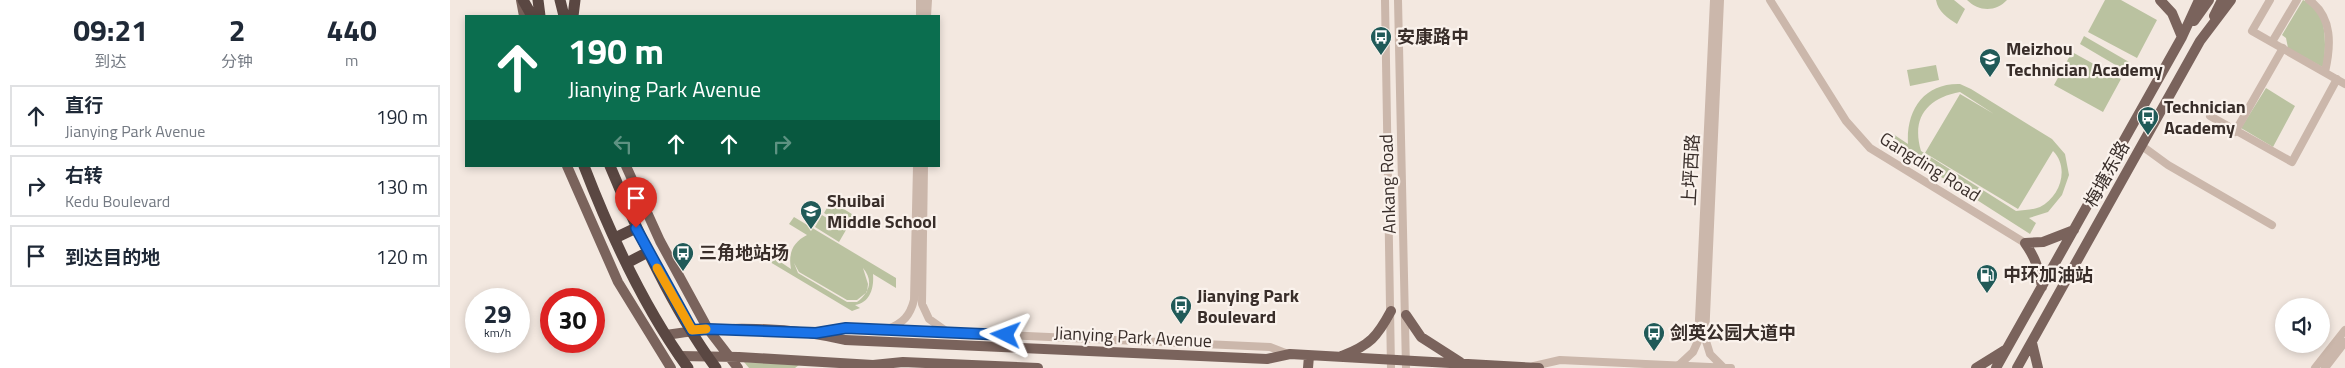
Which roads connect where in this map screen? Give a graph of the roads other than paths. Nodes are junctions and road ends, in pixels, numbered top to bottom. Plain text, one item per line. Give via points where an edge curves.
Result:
1 (522, 0) edge
2 (538, 0) edge
3 (560, 0) edge
4 (575, 0) edge
5 (920, 0) edge
6 (928, 0) edge
7 (1385, 0) edge
8 (1398, 0) edge
9 (1714, 0) edge
10 (1720, 0) edge
11 (1770, 0) edge
12 (2160, 0) edge
13 (2199, 0) edge
14 (2209, 0) edge
15 (2222, 0) edge
16 (2231, 0) edge
17 (2270, 0) edge
18 (2297, 0) edge
19 (2309, 0) edge
20 (524, 15) edge
21 (531, 15) edge
22 (540, 15) edge
23 (564, 15) edge
24 (573, 15) edge
25 (579, 15) edge
26 (920, 15) edge
27 (927, 15) edge
28 (2182, 38) junction
29 (2200, 41) junction
30 (2272, 42) junction
31 (2283, 48) junction
32 (2325, 72) junction
33 (2337, 80) junction
34 (2345, 84) edge
35 (2210, 116) dead end
36 (2235, 132) junction
37 (2142, 146) junction
38 (567, 167) edge
39 (584, 167) edge
40 (610, 167) edge
41 (626, 167) edge
42 (917, 167) edge
43 (924, 167) edge
44 (2272, 225) dead end
45 (636, 228) junction
46 (2074, 230) junction
47 (615, 238) junction
48 (2025, 243) junction
49 (648, 252) junction
50 (627, 262) junction
51 (2042, 287) junction
52 (918, 298) junction
53 (1391, 311) junction
54 (1406, 316) junction
55 (708, 329) junction
56 (692, 330) junction
57 (886, 330) junction
58 (2345, 330) edge
59 (816, 333) junction
60 (949, 333) junction
61 (666, 335) junction
62 (1702, 340) junction
63 (2345, 342) edge
64 (2032, 343) junction
65 (979, 346) junction
66 (2008, 348) junction
67 (1290, 354) junction
68 (679, 356) junction
69 (1309, 356) junction
70 (708, 357) junction
71 (731, 357) junction
72 (1338, 357) junction
73 (1391, 364) edge
74 (1406, 364) edge
75 (1463, 364) junction
76 (823, 365) edge
77 (977, 365) junction
78 (1491, 366) edge
79 (1678, 366) junction
80 (877, 367) edge
81 (1536, 367) edge
82 (671, 368) edge
83 (688, 368) edge
84 (716, 368) edge
85 (738, 368) edge
86 (1038, 368) edge
87 (1308, 368) edge
88 (1724, 368) edge
89 (1731, 368) edge
90 (1976, 368) edge
91 (1996, 368) edge
92 (2018, 368) edge
93 (2038, 368) edge
94 (2315, 368) edge
95 (2325, 368) edge

1 - 20 main road
1 - 21 highway
2 - 22 highway
3 - 23 highway
4 - 24 highway
4 - 25 main road
5 - 26 street
6 - 27 street
7 - 53 street, Ankang Road
8 - 54 street, Ankang Road
9 - 62 street, 上坪西路
10 - 62 street, 上坪西路
11 - 48 street, Gangding Road via 1846,122 1870,148
12 - 28 main road via 2172,13
13 - 28 main road, 梅塘东路
14 - 28 main road
15 - 29 main road
16 - 29 main road, 梅塘东路
17 - 30 street via 2252,31
18 - 30 street
19 - 32 street via 2319,9 2328,28
28 - 46 main road, 梅塘东路
29 - 37 main road, 梅塘东路
30 - 31 street
31 - 32 street
31 - 36 street
32 - 33 street
33 - 34 street
33 - 36 street via 2292,162
35 - 36 street
37 - 44 street via 2168,165
37 - 64 main road, 梅塘东路
38 - 82 main road via 618,282
39 - 47 highway
40 - 45 highway
41 - 55 main road via 660,241
42 - 52 street
43 - 52 street
45 - 47 highway
45 - 49 highway
46 - 48 main road via 2044,242
46 - 51 main road, 梅塘东路
47 - 50 highway
48 - 51 main road via 2039,269
49 - 50 highway
49 - 56 highway
50 - 61 highway
51 - 66 main road, 梅塘东路
52 - 57 street via 907,317
52 - 60 street via 924,312 937,327
53 - 72 main road via 1380,332 1368,345
53 - 73 street, Ankang Road
54 - 74 street, Ankang Road
54 - 75 main road via 1421,337
55 - 56 main road, Jianying Park Avenue
55 - 59 main road, Jianying Park Avenue
55 - 71 main road
56 - 61 main road, Jianying Park Avenue
56 - 70 highway
57 - 59 street via 846,328
57 - 60 street
58 - 94 street
59 - 65 main road, Jianying Park Avenue via 845,340
60 - 67 street via 1270,347
61 - 68 highway
62 - 79 street
62 - 88 street
63 - 95 street
64 - 92 main road, 梅塘东路
64 - 93 main road
65 - 67 main road, Jianying Park Avenue via 1267,359
65 - 77 main road
66 - 90 main road
66 - 91 main road, 梅塘东路
67 - 69 main road, Jianying Park Avenue
68 - 70 main road
68 - 83 highway
69 - 72 main road, Jianying Park Avenue
69 - 87 main road
70 - 71 main road
70 - 84 highway
71 - 76 main road
71 - 85 main road
72 - 73 main road, Jianying Park Avenue
73 - 74 main road, Jianying Park Avenue
74 - 75 main road, Jianying Park Avenue
75 - 78 main road, Jianying Park Avenue
76 - 80 main road
77 - 80 main road via 903,362
77 - 86 main road
78 - 81 main road, Jianying Park Avenue
79 - 81 street via 1560,360
79 - 88 street
88 - 89 street

